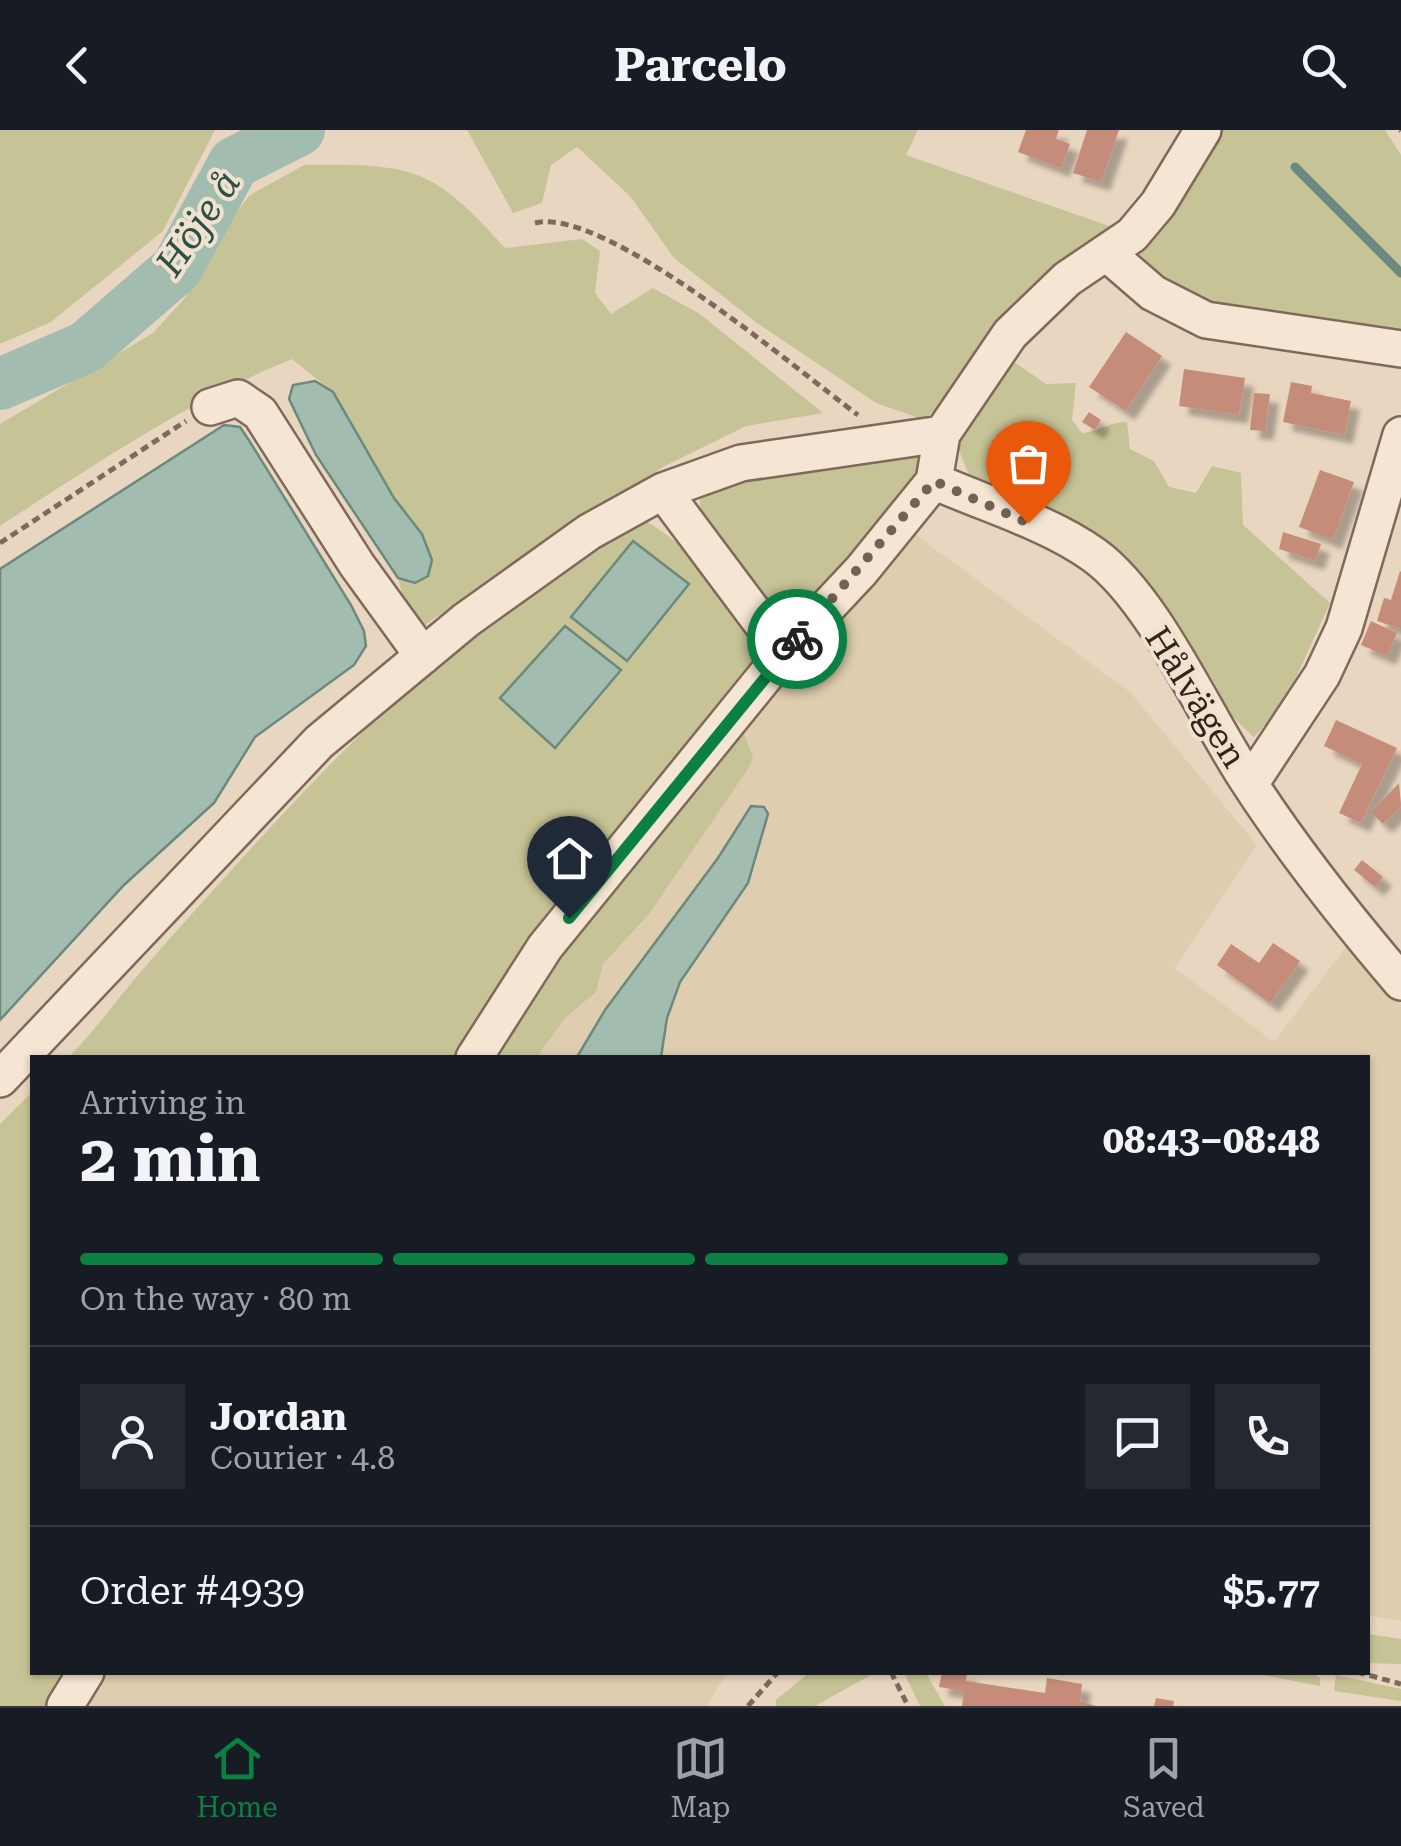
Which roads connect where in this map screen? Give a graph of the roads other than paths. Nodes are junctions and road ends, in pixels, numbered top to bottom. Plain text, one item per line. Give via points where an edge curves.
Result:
1 (1203, 130) edge
2 (1109, 254) junction
3 (1401, 349) edge
4 (210, 407) road end
5 (942, 434) junction
6 (1401, 435) edge
7 (934, 481) junction
8 (662, 491) junction
9 (784, 653) junction
10 (423, 656) junction
11 (1250, 784) junction
12 (1401, 982) edge
13 (476, 1055) edge
14 (0, 1079) edge
15 (84, 1675) edge
16 (65, 1706) edge

1 - 2 street via 1158,204
2 - 3 street via 1152,293 1206,320
2 - 5 street via 1067,278 1010,334
4 - 10 street via 238,398 260,413
5 - 7 street
5 - 8 street via 741,463
6 - 11 street via 1344,628
7 - 9 street
7 - 11 street, Hålvägen via 1060,536 1118,577
8 - 9 street
8 - 10 street via 589,532
9 - 13 street via 545,947
10 - 14 street via 319,742
11 - 12 street, Hålvägen
15 - 16 street

